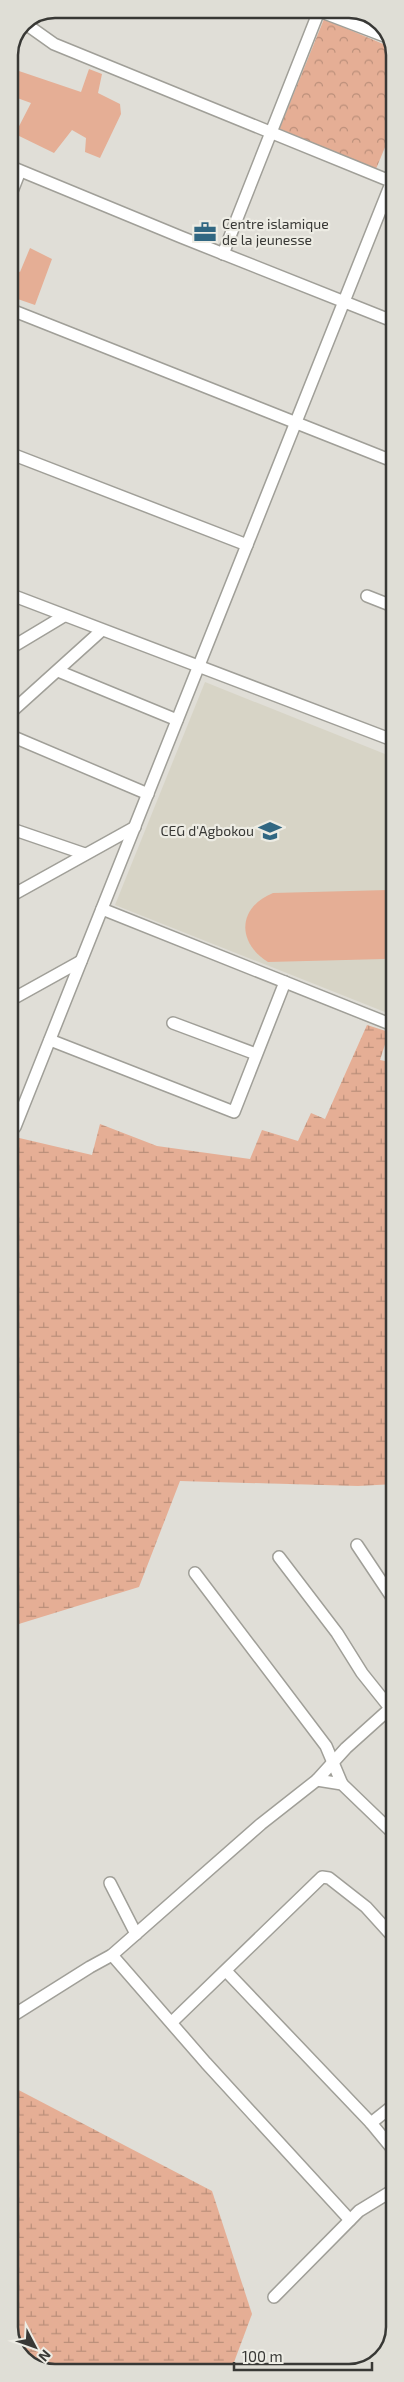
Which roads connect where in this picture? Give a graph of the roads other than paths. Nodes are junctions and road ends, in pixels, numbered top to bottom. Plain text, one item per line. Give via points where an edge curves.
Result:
1 (313, 18) edge
2 (337, 18) edge
3 (30, 27) edge
4 (381, 35) edge
5 (270, 133) junction
6 (17, 170) edge
7 (20, 171) junction
8 (17, 179) edge
9 (386, 179) edge
10 (386, 199) edge
11 (222, 254) junction
12 (344, 303) junction
13 (17, 313) edge
14 (386, 319) edge
15 (296, 422) junction
16 (17, 455) edge
17 (386, 458) edge
18 (247, 545) junction
19 (367, 596) dead end
20 (17, 597) edge
21 (386, 603) edge
22 (64, 616) junction
23 (101, 631) junction
24 (17, 644) edge
25 (199, 667) junction
26 (58, 670) junction
27 (17, 707) edge
28 (177, 720) junction
29 (386, 738) edge
30 (17, 739) edge
31 (148, 794) junction
32 (135, 827) junction
33 (17, 831) edge
34 (86, 854) junction
35 (17, 892) edge
36 (102, 909) junction
37 (81, 961) junction
38 (285, 982) junction
39 (17, 996) edge
40 (386, 1022) edge
41 (173, 1024) dead end
42 (50, 1040) junction
43 (256, 1054) junction
44 (17, 1121) edge
45 (358, 1545) dead end
46 (279, 1556) dead end
47 (194, 1573) dead end
48 (386, 1588) edge
49 (386, 1699) edge
50 (386, 1712) edge
51 (326, 1746) junction
52 (346, 1748) junction
53 (333, 1763) junction
54 (317, 1780) junction
55 (342, 1784) junction
56 (386, 1826) edge
57 (110, 1883) dead end
58 (386, 1929) edge
59 (136, 1934) junction
60 (112, 1955) junction
61 (226, 1971) junction
62 (18, 2012) edge
63 (172, 2022) junction
64 (386, 2111) edge
65 (371, 2123) junction
66 (386, 2141) edge
67 (386, 2194) edge
68 (350, 2220) junction
69 (274, 2297) dead end

1 - 5 street
2 - 4 street
3 - 5 street via 54,44
5 - 9 street
5 - 11 street
6 - 7 street
7 - 8 street
7 - 11 street
10 - 12 street
11 - 12 street
12 - 14 street
12 - 15 street
13 - 15 street
15 - 17 street
15 - 18 street
16 - 18 street
18 - 25 street
19 - 21 street
20 - 22 street
22 - 23 street
22 - 24 street
23 - 25 street
23 - 26 street
25 - 28 street
25 - 29 street
26 - 27 street
26 - 28 street
28 - 31 street
30 - 31 street
31 - 32 street
32 - 34 street
32 - 36 street
33 - 34 street
34 - 35 street
36 - 37 street
36 - 38 street
37 - 39 street
37 - 42 street
38 - 40 street
38 - 43 street
41 - 43 street
42 - 43 street via 234,1112
42 - 44 street
45 - 48 street
46 - 49 street via 338,1633 362,1673
47 - 51 street
50 - 52 street
51 - 52 street
51 - 53 street
52 - 53 street
53 - 54 street
53 - 55 street
54 - 55 street
54 - 59 street
55 - 56 street
57 - 59 street
58 - 61 street via 366,1907 329,1878 322,1877
59 - 60 street
60 - 62 street
60 - 63 street
61 - 63 street
61 - 65 street
63 - 68 street
64 - 65 street
65 - 66 street
67 - 68 street
68 - 69 street

